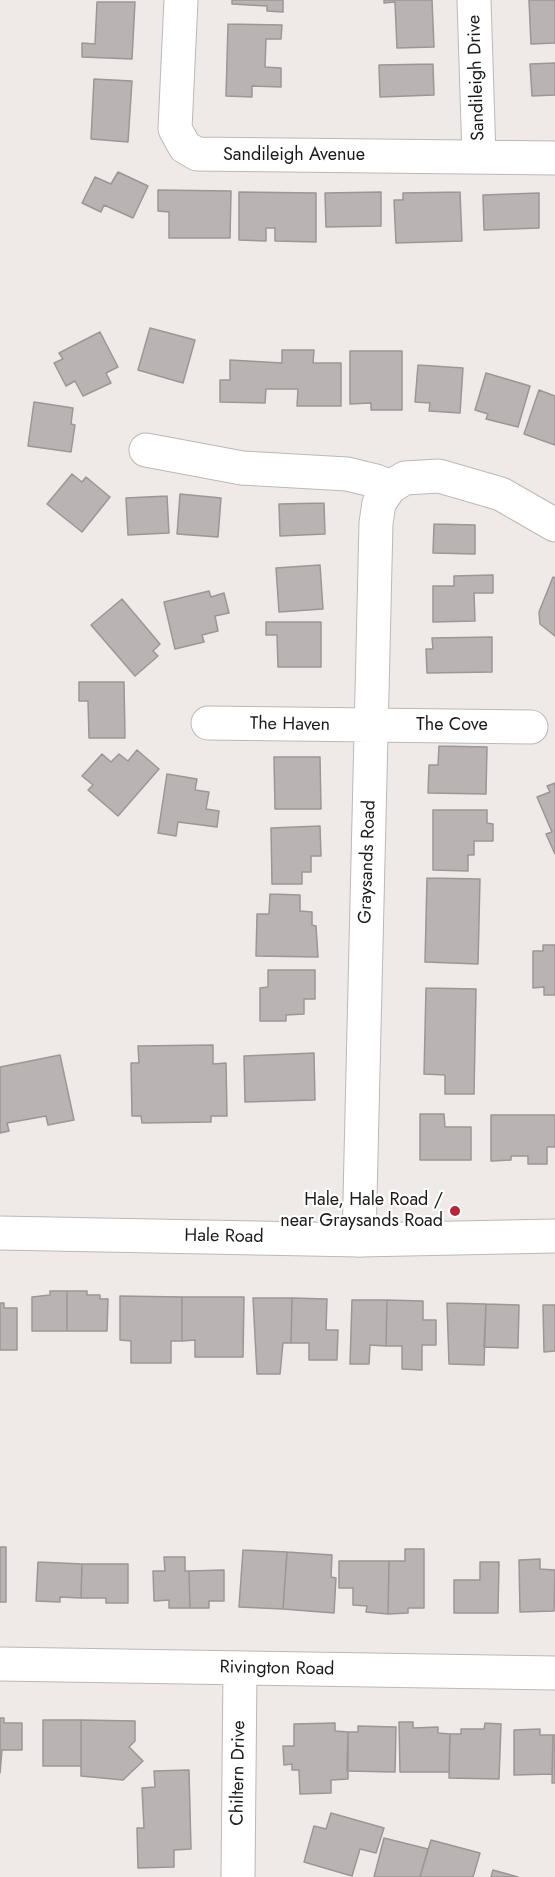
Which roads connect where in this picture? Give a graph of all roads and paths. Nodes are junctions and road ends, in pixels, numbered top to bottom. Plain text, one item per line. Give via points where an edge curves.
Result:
1 (181, 0) edge
2 (474, 0) edge
3 (479, 157) junction
4 (555, 158) edge
5 (146, 450) dead end
6 (390, 487) junction
7 (555, 525) edge
8 (208, 723) dead end
9 (372, 726) junction
10 (531, 727) dead end
11 (0, 1233) edge
12 (555, 1236) edge
13 (359, 1240) junction
14 (0, 1664) edge
15 (240, 1669) junction
16 (555, 1673) edge
17 (238, 1877) edge

1 - 3 street, Sandileigh Avenue via 175,129 190,151 205,155
2 - 3 street, Sandileigh Drive
3 - 4 street, Sandileigh Avenue
5 - 6 street via 250,469 347,474
6 - 7 street via 412,476 439,476 501,494
6 - 9 street, Graysands Road via 379,504 376,523
8 - 9 street, The Haven
9 - 10 street, The Cove
9 - 13 street, Graysands Road
11 - 13 street, Hale Road
12 - 13 street, Hale Road
14 - 15 street, Rivington Road
15 - 16 street, Rivington Road
15 - 17 street, Chiltern Drive

